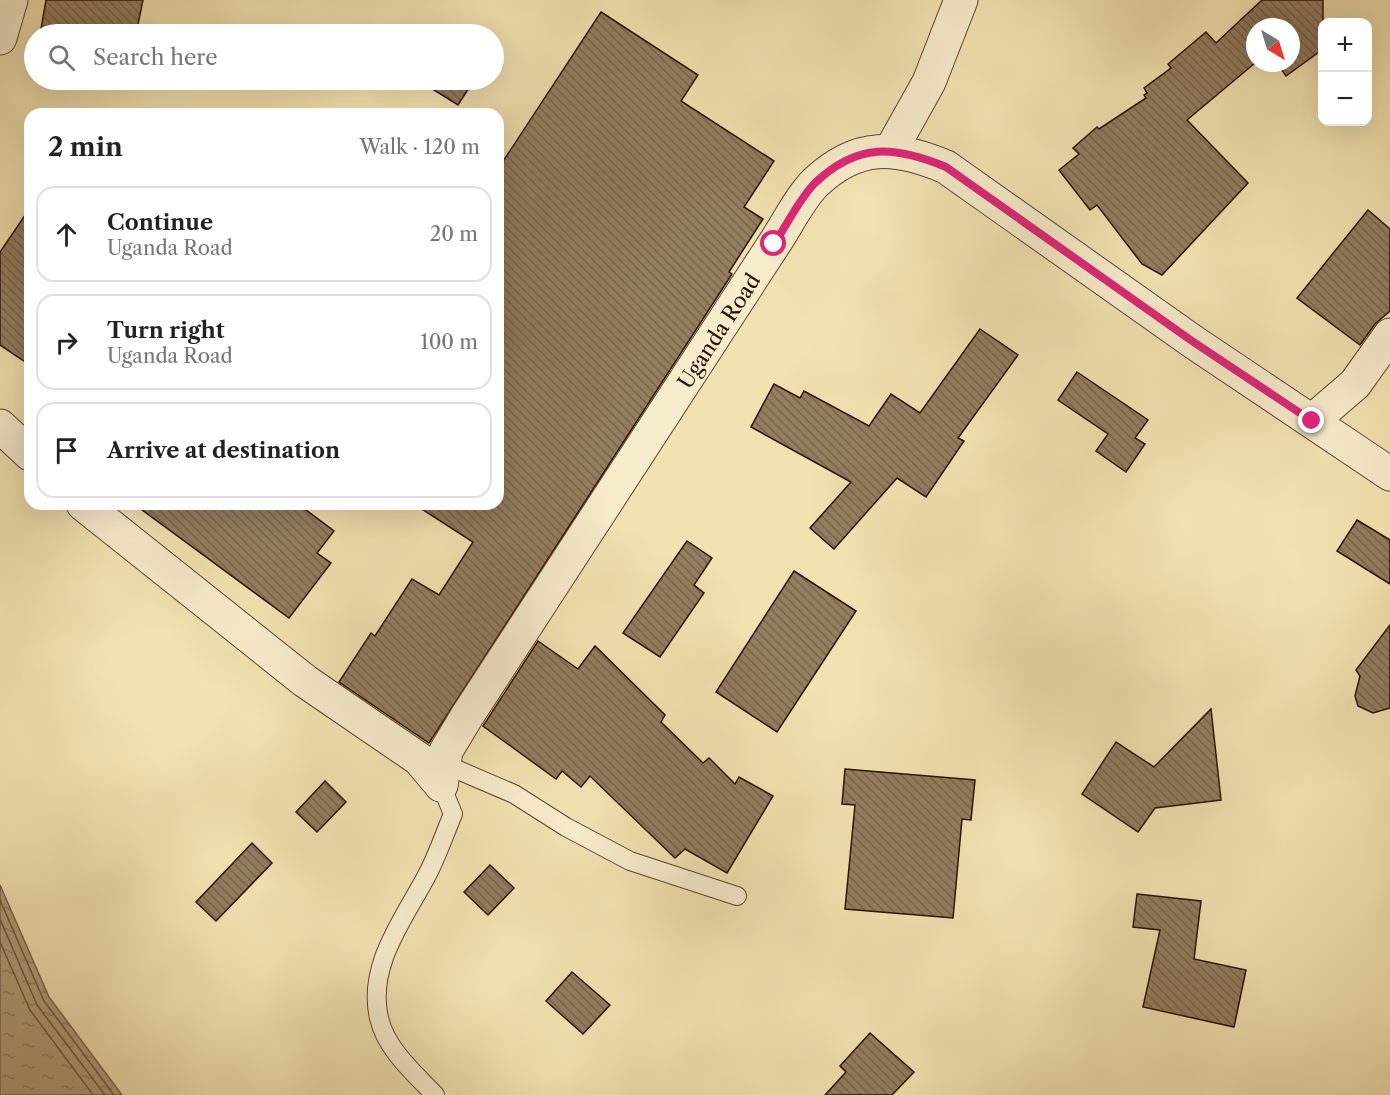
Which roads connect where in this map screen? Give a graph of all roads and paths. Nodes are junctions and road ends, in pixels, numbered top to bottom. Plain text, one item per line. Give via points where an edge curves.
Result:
1 (11, 0) edge
2 (959, 1) edge
3 (0, 38) edge
4 (891, 150) junction
5 (1390, 335) edge
6 (1312, 421) junction
7 (0, 426) edge
8 (24, 448) edge
9 (1390, 474) edge
10 (91, 510) edge
11 (442, 775) junction
12 (737, 896) dead end
13 (435, 1095) edge

1 - 3 street
2 - 4 street via 929,82
4 - 6 street, Uganda Road via 946,167 1182,335
4 - 11 street, Uganda Road via 850,158 814,184 467,716 446,751
5 - 6 street via 1355,384
6 - 9 street, Uganda Road
7 - 8 street
10 - 11 street via 305,681
11 - 12 lane via 514,794 630,861
11 - 13 lane via 453,814 426,876 401,918 377,984 379,1018 384,1031 397,1054

